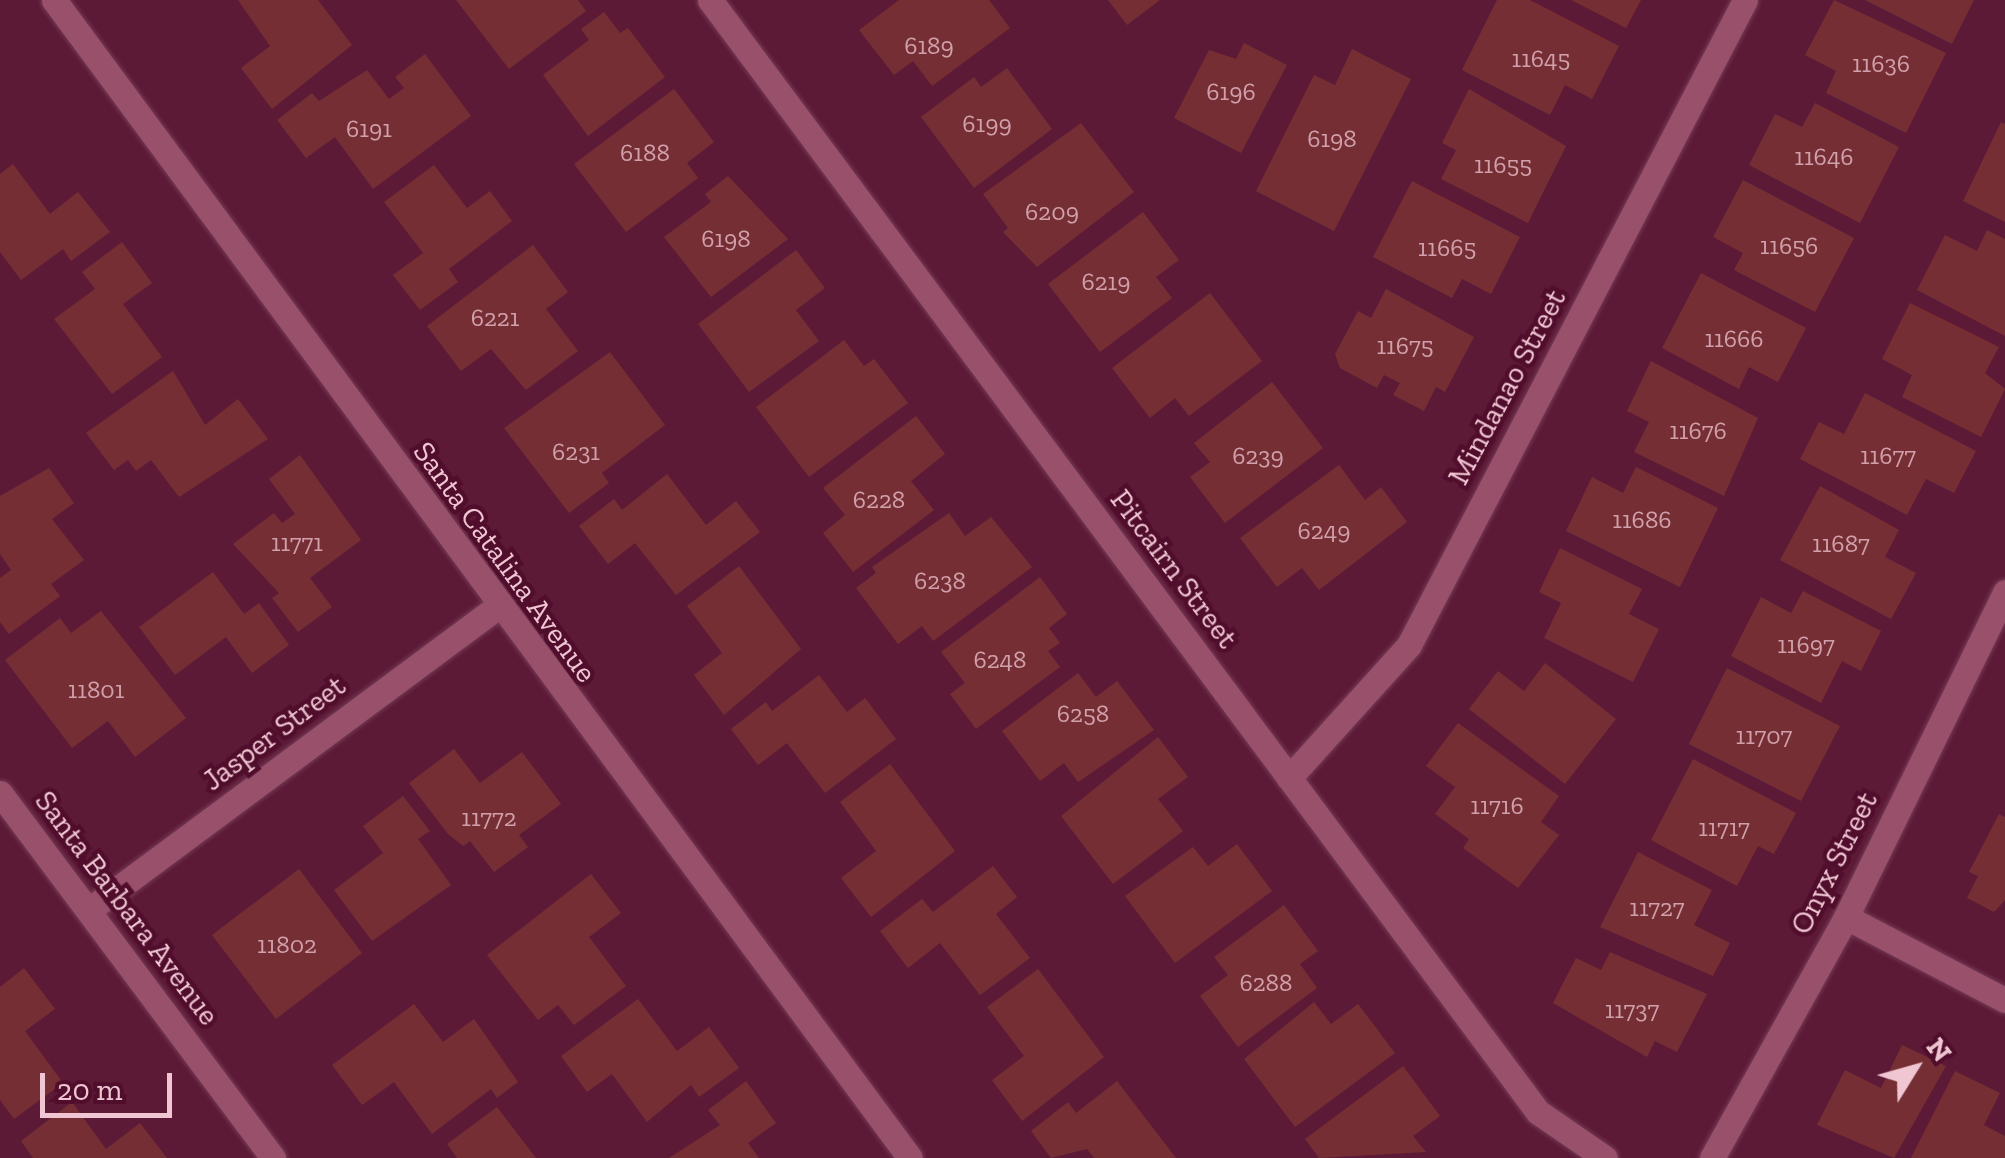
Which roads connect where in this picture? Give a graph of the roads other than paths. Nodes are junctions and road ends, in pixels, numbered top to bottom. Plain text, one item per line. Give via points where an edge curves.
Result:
1 (54, 0) edge
2 (710, 0) edge
3 (1745, 0) edge
4 (2005, 592) edge
5 (497, 607) junction
6 (1289, 778) junction
7 (0, 793) edge
8 (89, 910) junction
9 (1846, 917) junction
10 (2005, 1000) edge
11 (273, 1158) edge
12 (910, 1158) edge
13 (1605, 1158) edge
14 (1712, 1158) edge

1 - 5 street, Santa Catalina Avenue
2 - 6 street, Pitcairn Street
3 - 6 street, Mindanao Street via 1409,645
4 - 9 street, Onyx Street
5 - 8 street, Jasper Street
5 - 12 street, Santa Catalina Avenue
6 - 13 street, Pitcairn Street via 1538,1112
7 - 8 street, Santa Barbara Avenue
8 - 11 street, Santa Barbara Avenue
9 - 10 street
9 - 14 street, Onyx Street

